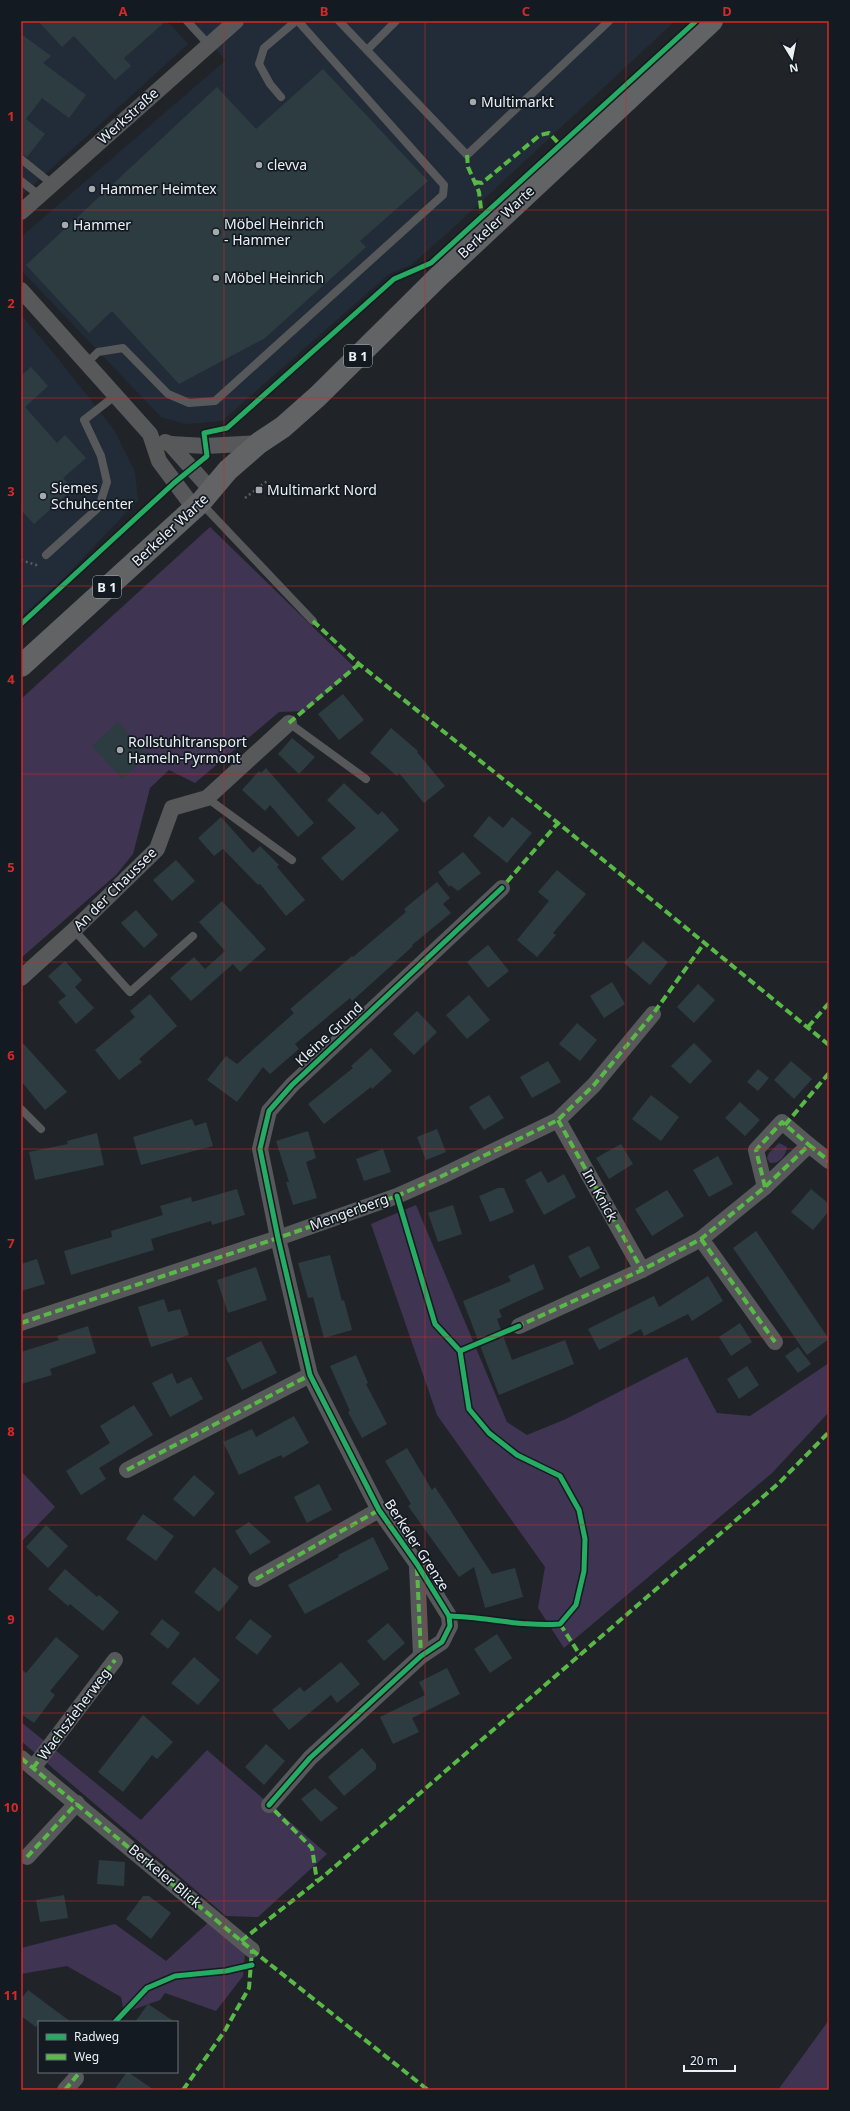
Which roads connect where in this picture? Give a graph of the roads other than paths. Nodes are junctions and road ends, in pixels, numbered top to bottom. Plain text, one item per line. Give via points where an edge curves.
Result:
1 (187, 21) edge
2 (236, 21) edge
3 (297, 21) edge
4 (339, 21) edge
5 (396, 21) edge
6 (609, 21) edge
7 (712, 21) edge
8 (209, 45) junction
9 (367, 50) junction
10 (281, 97) dead end
11 (21, 159) edge
12 (21, 181) edge
13 (52, 184) junction
14 (40, 196) junction
15 (21, 212) edge
16 (21, 290) edge
17 (87, 363) junction
18 (116, 395) junction
19 (283, 427) junction
20 (150, 434) junction
21 (260, 442) junction
22 (170, 444) junction
23 (202, 501) junction
24 (46, 555) dead end
25 (312, 621) dead end
26 (21, 666) edge
27 (289, 723) joint
28 (366, 779) dead end
29 (207, 798) junction
30 (292, 860) dead end
31 (502, 888) dead end
32 (74, 930) junction
33 (193, 936) dead end
34 (21, 978) edge
35 (653, 1014) dead end
36 (21, 1109) edge
37 (558, 1120) junction
38 (41, 1129) dead end
39 (809, 1145) junction
40 (829, 1161) edge
41 (765, 1187) junction
42 (278, 1238) junction
43 (701, 1240) junction
44 (642, 1270) junction
45 (21, 1323) edge
46 (519, 1326) dead end
47 (775, 1342) dead end
48 (310, 1375) junction
49 (127, 1470) dead end
50 (379, 1510) junction
51 (417, 1564) junction
52 (256, 1579) dead end
53 (421, 1656) junction
54 (116, 1660) dead end
55 (27, 1763) edge
56 (77, 1803) junction
57 (269, 1805) dead end
58 (27, 1857) dead end
59 (252, 1950) dead end
60 (76, 2078) dead end
61 (65, 2090) edge

1 - 8 lane
2 - 8 street, Werkstraße
3 - 10 lane via 264,48 259,64
3 - 17 lane via 444,185 443,195 215,401 189,403 168,394 123,348 98,352
4 - 9 lane
5 - 9 lane
6 - 9 lane via 467,155
7 - 19 main road, Berkeler Warte / B 1 via 471,245
8 - 13 street, Werkstraße
11 - 13 lane
12 - 14 lane
13 - 14 street, Werkstraße
14 - 15 street, Werkstraße
16 - 17 street
17 - 18 street
18 - 20 street
18 - 24 lane via 84,420 101,456 107,482 99,507
19 - 21 main road, Berkeler Warte / B 1
19 - 23 main road, Berkeler Warte / B 1 via 267,455 234,485
20 - 22 street
20 - 23 street via 159,461
21 - 22 street via 206,446
21 - 23 main road, Berkeler Warte / B 1 via 228,470
22 - 23 street
23 - 25 lane
23 - 26 main road, Berkeler Warte / B 1
27 - 28 lane
27 - 29 street, An der Chaussee
29 - 30 lane
29 - 32 street, An der Chaussee via 172,808 157,849
31 - 42 street, Kleine Grund via 292,1085 269,1111 260,1150
32 - 33 lane via 130,992
32 - 34 street, An der Chaussee
35 - 37 street, Mengerberg via 594,1085
36 - 38 lane
37 - 42 street, Mengerberg via 397,1196
37 - 44 street, Im Knick
39 - 40 street
39 - 41 street
39 - 41 street via 782,1122 756,1150
41 - 43 street
42 - 45 street, Mengerberg
42 - 48 street, Berkeler Grenze
43 - 44 street
43 - 47 street
44 - 46 street
48 - 49 street
48 - 50 street, Berkeler Grenze
50 - 51 street, Berkeler Grenze
50 - 52 street, Berkeler Grenze
51 - 53 street, Berkeler Grenze
51 - 53 street, Berkeler Grenze via 450,1616 450,1626 442,1642
53 - 57 street, Berkeler Grenze via 310,1758
54 - 55 street, Wachszieherweg
55 - 56 street, Berkeler Blick
56 - 58 street
56 - 59 street, Berkeler Blick
60 - 61 street

